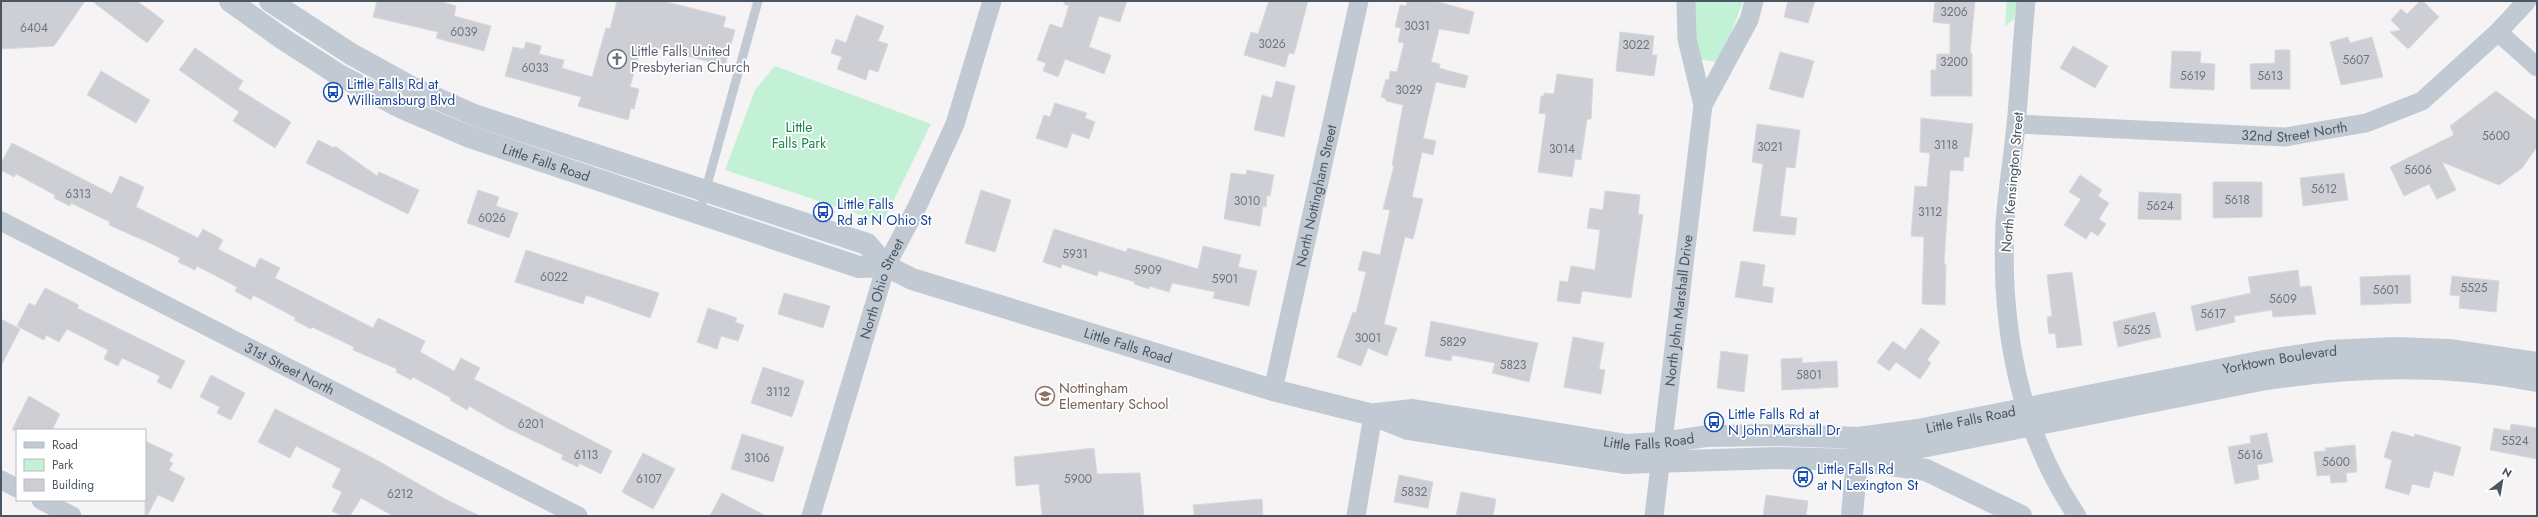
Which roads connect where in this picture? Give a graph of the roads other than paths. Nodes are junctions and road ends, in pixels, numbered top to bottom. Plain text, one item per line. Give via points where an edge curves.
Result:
1 (230, 1) edge
2 (270, 1) edge
3 (758, 1) edge
4 (992, 1) edge
5 (1358, 1) edge
6 (1686, 1) edge
7 (1754, 1) edge
8 (2026, 1) edge
9 (2527, 1) edge
10 (2498, 32) junction
11 (2537, 66) edge
12 (406, 97) junction
13 (1703, 105) junction
14 (2016, 124) junction
15 (705, 192) junction
16 (699, 214) junction
17 (1, 221) edge
18 (886, 266) junction
19 (2537, 363) edge
20 (2537, 381) edge
21 (1273, 390) junction
22 (1373, 415) junction
23 (2029, 418) junction
24 (1858, 438) junction
25 (1660, 453) junction
26 (1856, 460) junction
27 (1, 480) edge
28 (16, 488) edge
29 (42, 501) edge
30 (72, 516) edge
31 (578, 516) edge
32 (811, 516) edge
33 (1356, 516) edge
34 (1654, 516) edge
35 (1852, 516) edge
36 (2021, 516) edge
37 (2076, 516) edge

1 - 12 street, Little Falls Road via 333,71
2 - 12 street, Little Falls Road via 351,54
3 - 15 lane
4 - 18 street, North Ohio Street via 955,124 918,205
5 - 21 street, North Nottingham Street
6 - 13 street, North John Marshall Drive via 1687,39
7 - 13 street, North John Marshall Drive via 1749,20
8 - 14 street, North Kensington Street
9 - 10 street, 32nd Street North
10 - 11 street
10 - 14 street, 32nd Street North via 2422,101 2366,123 2285,137
12 - 15 street, Little Falls Road via 474,115
12 - 16 street, Little Falls Road via 466,136
13 - 25 street, North John Marshall Drive
14 - 23 street, North Kensington Street via 2006,224 2006,314 2015,371
15 - 16 lane
15 - 18 street, Little Falls Road via 867,244
16 - 18 street, Little Falls Road via 859,267
17 - 31 street, 31st Street North
18 - 21 street, Little Falls Road via 912,279
18 - 32 street, North Ohio Street
19 - 23 street, Yorktown Boulevard via 2449,350 2394,348 2328,351 2264,362
20 - 23 street, Yorktown Boulevard via 2501,374 2449,369 2395,367 2329,370
21 - 22 street, Little Falls Road
22 - 25 street, Little Falls Road via 1413,410 1627,445
22 - 33 street
23 - 24 street, Little Falls Road
23 - 26 street, Little Falls Road
23 - 37 street, Little Falls Road via 2053,478
24 - 25 street, Little Falls Road via 1707,436
24 - 26 street
25 - 26 street, Little Falls Road
25 - 34 street, North John Marshall Drive
26 - 35 street
26 - 36 street via 1926,470
27 - 28 street
29 - 30 street

